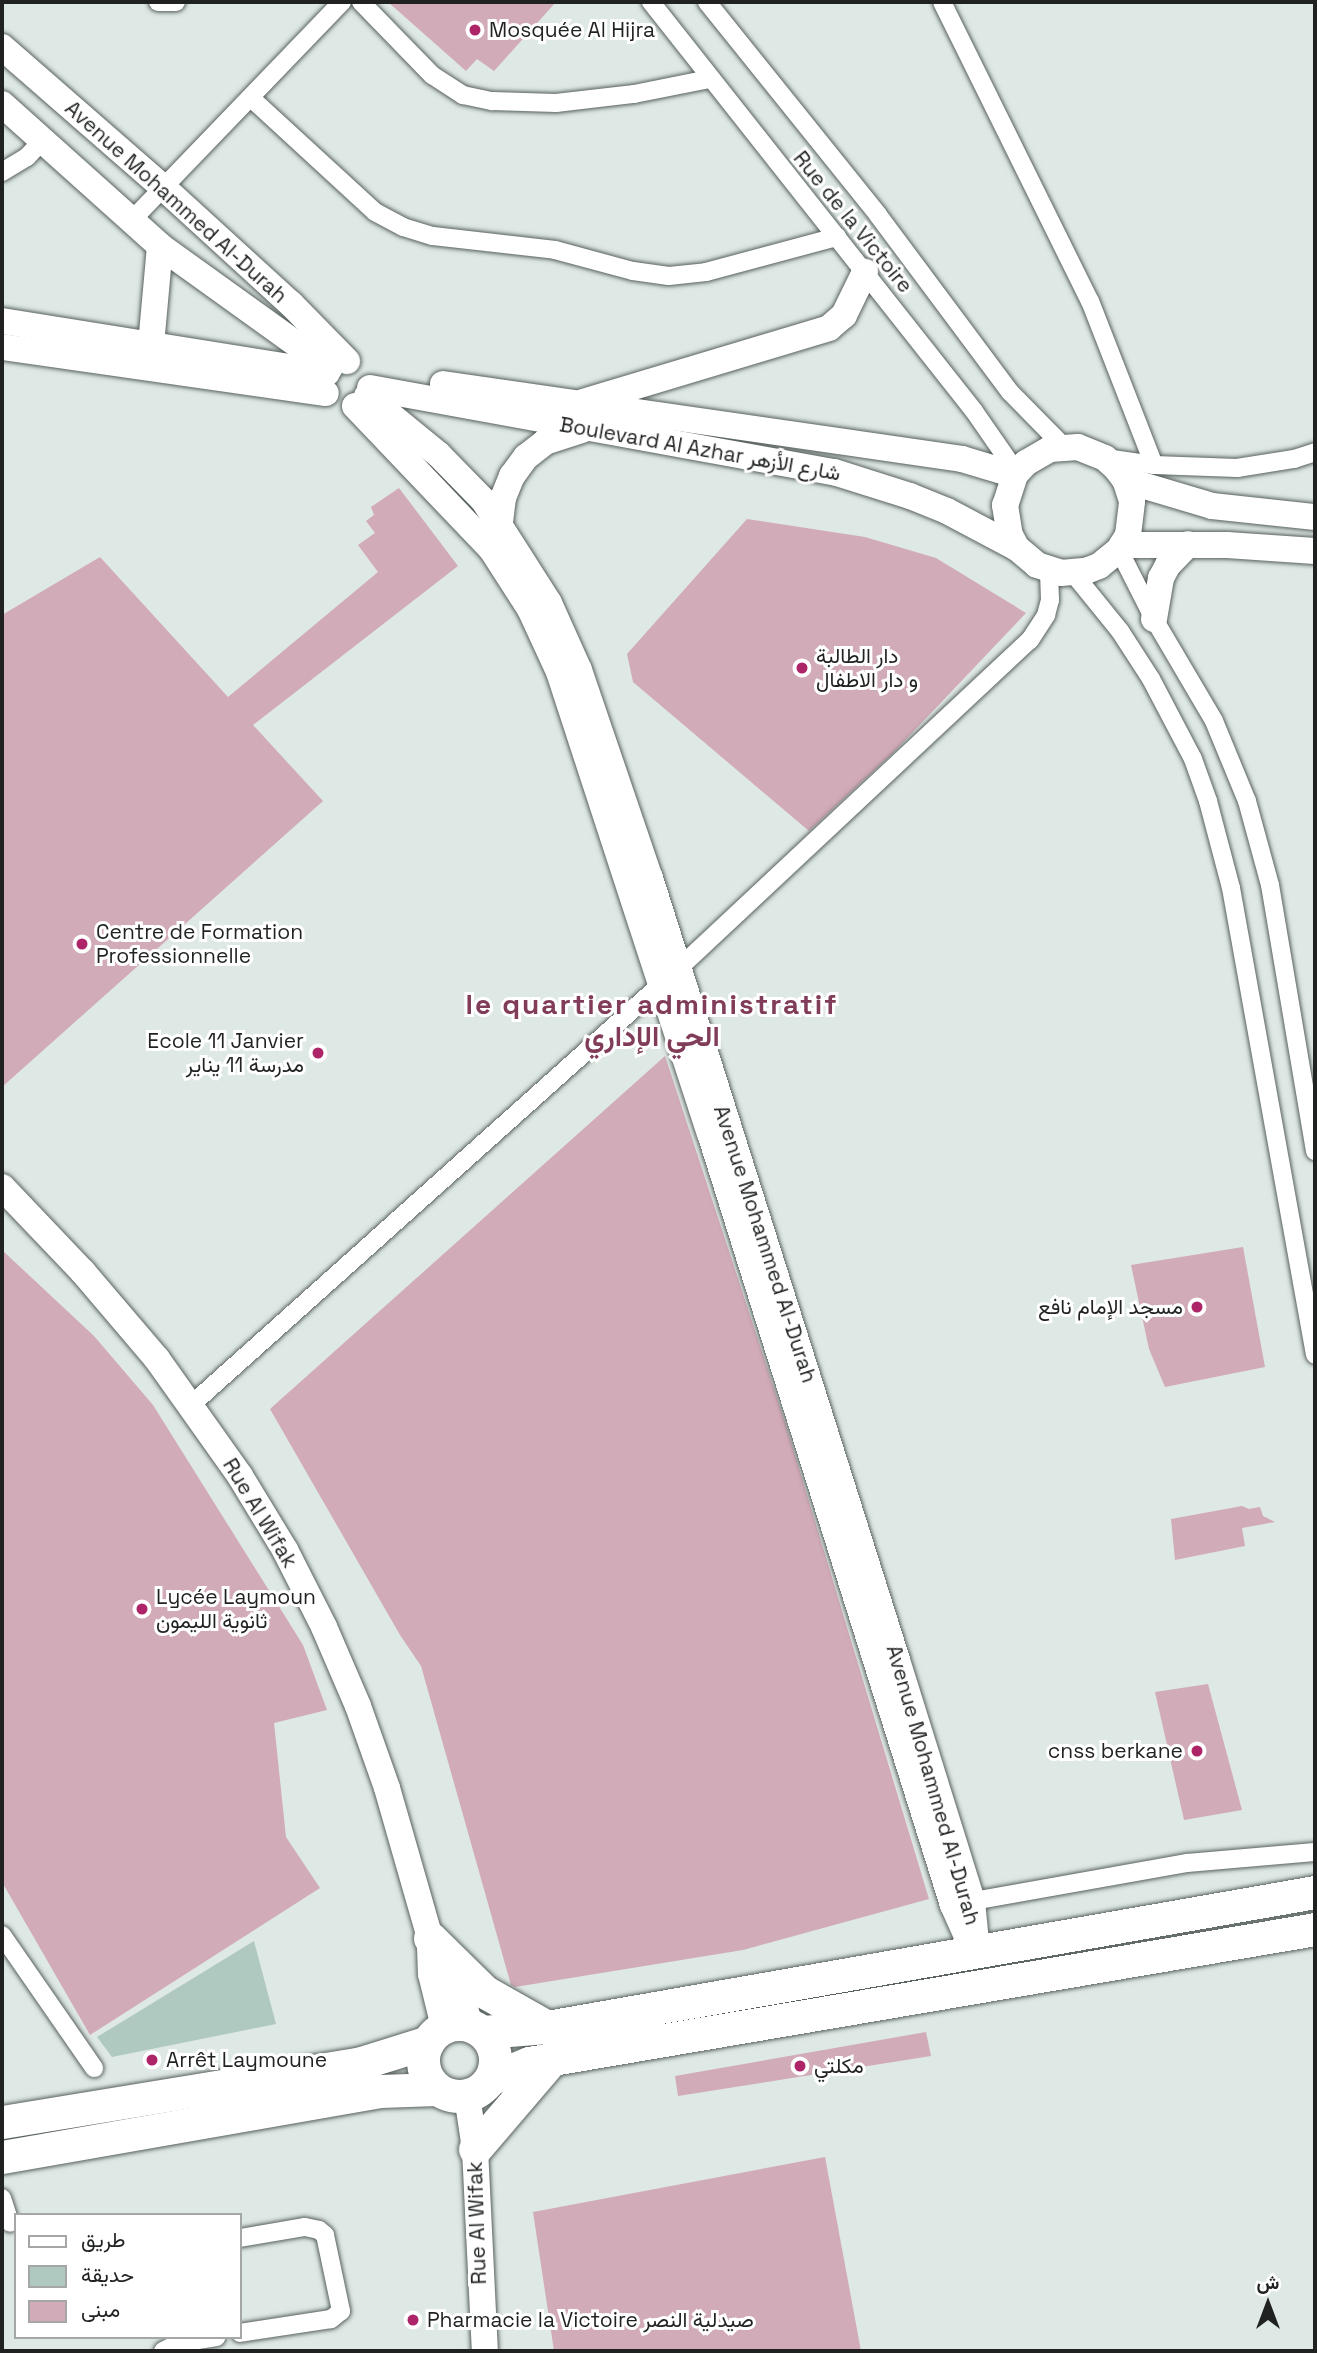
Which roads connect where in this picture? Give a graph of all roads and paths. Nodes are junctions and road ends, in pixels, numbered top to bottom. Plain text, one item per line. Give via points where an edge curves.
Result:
1 (158, 2) edge
2 (176, 2) edge
3 (342, 2) edge
4 (361, 2) edge
5 (651, 2) edge
6 (707, 2) edge
7 (943, 2) edge
8 (2, 47) edge
9 (709, 79) junction
10 (251, 98) junction
11 (2, 104) edge
12 (42, 141) junction
13 (2, 172) edge
14 (165, 189) junction
15 (132, 220) junction
16 (837, 237) junction
17 (160, 246) junction
18 (864, 272) junction
19 (2, 321) edge
20 (151, 345) junction
21 (2, 347) edge
22 (349, 382) junction
23 (574, 404) junction
24 (591, 429) junction
25 (1063, 447) junction
26 (1315, 452) edge
27 (1105, 457) junction
28 (1154, 465) junction
29 (1016, 474) junction
30 (1125, 480) junction
31 (1315, 517) edge
32 (500, 522) junction
33 (1188, 544) junction
34 (1121, 547) junction
35 (1017, 548) junction
36 (1315, 551) edge
37 (1061, 572) junction
38 (1154, 619) junction
39 (670, 977) junction
40 (1315, 1151) edge
41 (2, 1187) edge
42 (1315, 1355) edge
43 (191, 1405) junction
44 (1315, 1852) edge
45 (1315, 1892) edge
46 (962, 1903) junction
47 (1315, 1929) edge
48 (2, 1935) edge
49 (430, 1938) junction
50 (977, 1952) junction
51 (456, 2031) junction
52 (550, 2043) junction
53 (94, 2068) dead end
54 (465, 2088) junction
55 (2, 2122) edge
56 (475, 2149) junction
57 (2, 2157) edge
58 (2, 2197) edge
59 (9, 2224) edge
60 (242, 2238) edge
61 (242, 2333) edge
62 (207, 2339) edge
63 (174, 2346) edge
64 (485, 2351) edge

1 - 2 street
3 - 10 street
4 - 9 street via 432,75 463,95 492,102 556,103
5 - 9 street, Rue de la Victoire
6 - 25 street, Rue de la Victoire via 878,215 1003,382
7 - 28 street via 1090,301
8 - 14 street, Avenue Mohammed Al-Durah
9 - 16 street, Rue de la Victoire
10 - 14 street
10 - 16 street via 375,212 433,236 555,250 669,276 706,272
11 - 12 street, Avenue Mohammed Al-Durah
12 - 13 street
12 - 15 street, Avenue Mohammed Al-Durah
14 - 15 street
14 - 22 street, Avenue Mohammed Al-Durah via 291,304
15 - 17 street, Avenue Mohammed Al-Durah
16 - 18 street, Rue de la Victoire
17 - 20 street
17 - 22 street, Avenue Mohammed Al-Durah
18 - 23 street via 844,315 829,328
18 - 29 street, Rue de la Victoire via 974,411
19 - 20 street, Boulevard Al Azhar شارع الأزهر
20 - 22 street, Boulevard Al Azhar شارع الأزهر
21 - 22 street, Boulevard Al Azhar شارع الأزهر
22 - 23 street, Boulevard Al Azhar شارع الأزهر
22 - 24 street, Boulevard Al Azhar شارع الأزهر
22 - 32 street, Avenue Mohammed Al-Durah via 439,454
22 - 39 street, Avenue Mohammed Al-Durah via 492,550 530,608 559,671
23 - 29 street, Boulevard Al Azhar شارع الأزهر via 962,459
24 - 32 street via 545,442 526,457 503,498
24 - 35 street, Boulevard Al Azhar شارع الأزهر via 847,476 947,511
25 - 27 street
25 - 29 street via 1037,454
26 - 28 street via 1237,468
27 - 28 street
27 - 30 street
29 - 35 street via 1005,505
30 - 31 street via 1212,506
30 - 34 street via 1133,512
32 - 39 street, Avenue Mohammed Al-Durah via 549,603 579,670 616,774
33 - 34 street
33 - 36 street
33 - 38 street via 1161,578
34 - 37 street via 1098,566
34 - 38 street
35 - 37 street via 1026,558
37 - 39 street via 1030,640
37 - 42 street via 1120,631 1151,679 1188,749 1208,801 1231,888
38 - 40 street via 1214,721 1260,843
39 - 43 street
39 - 46 street, Avenue Mohammed Al-Durah
41 - 43 street, Rue Al Wifak via 113,1306
43 - 49 street, Rue Al Wifak via 285,1550 324,1627 387,1787
44 - 46 street via 1187,1863
45 - 50 highway
46 - 50 street, Avenue Mohammed Al-Durah
47 - 52 highway
48 - 53 street
49 - 51 street, Rue Al Wifak via 463,2001
49 - 52 highway via 485,1992
50 - 52 highway
51 - 52 highway
51 - 54 highway via 495,2053
51 - 54 highway via 422,2062 429,2082
51 - 55 highway via 361,2063
52 - 54 highway via 519,2065
52 - 56 highway
54 - 56 street, Rue Al Wifak
54 - 57 highway via 380,2091
56 - 64 street, Rue Al Wifak
58 - 59 street
60 - 61 street via 305,2227 325,2235 341,2311 331,2319
62 - 63 street

